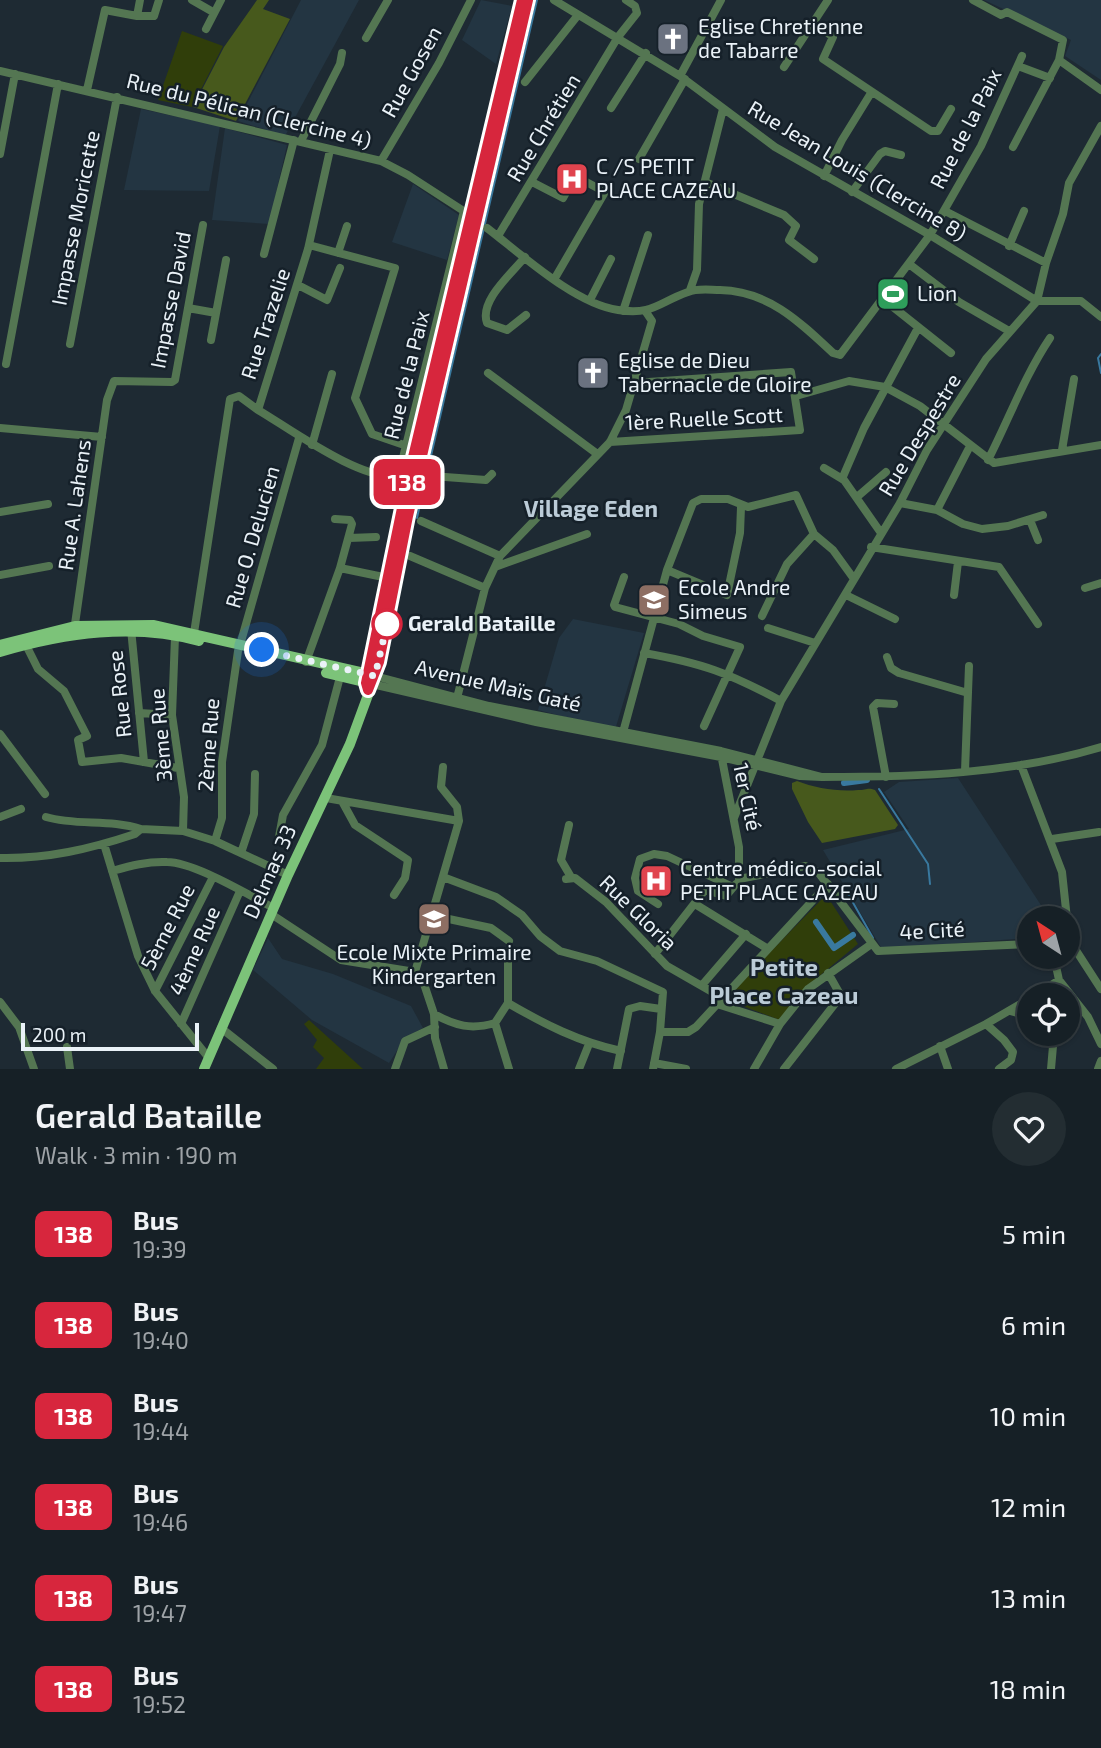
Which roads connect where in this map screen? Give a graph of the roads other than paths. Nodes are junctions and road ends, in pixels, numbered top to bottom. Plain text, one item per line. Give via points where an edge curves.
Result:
1 (139, 0) edge
2 (159, 0) edge
3 (192, 0) edge
4 (221, 0) edge
5 (388, 0) edge
6 (471, 0) edge
7 (522, 0) edge
8 (528, 0) edge
9 (555, 0) edge
10 (626, 0) edge
11 (720, 0) edge
12 (828, 0) edge
13 (973, 0) edge
14 (213, 12) junction
15 (578, 15) junction
16 (137, 16) junction
17 (814, 22) junction
18 (206, 29) dead end
19 (618, 37) junction
20 (366, 38) dead end
21 (342, 53) dead end
22 (646, 53) junction
23 (1022, 56) dead end
24 (1059, 60) junction
25 (1018, 66) junction
26 (784, 67) dead end
27 (0, 71) edge
28 (15, 74) junction
29 (683, 78) junction
30 (1050, 78) junction
31 (525, 82) dead end
32 (58, 83) junction
33 (88, 90) junction
34 (1101, 90) edge
35 (871, 93) junction
36 (117, 97) junction
37 (611, 108) dead end
38 (951, 108) dead end
39 (723, 109) junction
40 (1101, 126) edge
41 (297, 140) junction
42 (1013, 147) dead end
43 (330, 150) junction
44 (0, 154) edge
45 (901, 155) dead end
46 (639, 159) dead end
47 (381, 161) junction
48 (824, 176) junction
49 (532, 182) junction
50 (705, 182) junction
51 (852, 192) junction
52 (945, 211) junction
53 (1024, 211) dead end
54 (470, 215) junction
55 (204, 225) dead end
56 (347, 226) dead end
57 (487, 228) dead end
58 (648, 235) dead end
59 (930, 235) junction
60 (498, 236) junction
61 (309, 245) junction
62 (1009, 246) junction
63 (338, 253) junction
64 (264, 254) dead end
65 (525, 257) junction
66 (611, 258) dead end
67 (814, 259) dead end
68 (226, 260) dead end
69 (1046, 263) junction
70 (909, 264) junction
71 (340, 268) dead end
72 (555, 278) junction
73 (298, 285) junction
74 (690, 290) junction
75 (883, 299) junction
76 (590, 300) junction
77 (1037, 302) junction
78 (188, 308) junction
79 (624, 311) junction
80 (216, 313) junction
81 (646, 313) junction
82 (526, 315) dead end
83 (1101, 317) edge
84 (919, 328) junction
85 (1009, 331) junction
86 (1050, 338) dead end
87 (211, 341) dead end
88 (70, 344) dead end
89 (951, 353) dead end
90 (6, 365) dead end
91 (488, 373) dead end
92 (332, 374) dead end
93 (1074, 379) dead end
94 (114, 381) joint
95 (634, 383) junction
96 (885, 387) junction
97 (796, 396) junction
98 (258, 410) junction
99 (943, 423) junction
100 (0, 428) edge
101 (102, 437) junction
102 (299, 438) junction
103 (610, 442) junction
104 (312, 445) junction
105 (1101, 445) edge
106 (407, 446) junction
107 (970, 446) junction
108 (1062, 450) junction
109 (596, 453) junction
110 (988, 460) junction
111 (824, 468) dead end
112 (886, 472) dead end
113 (492, 474) dead end
114 (418, 475) junction
115 (842, 479) junction
116 (857, 497) junction
117 (900, 503) junction
118 (48, 505) dead end
119 (741, 507) junction
120 (937, 510) junction
121 (0, 512) edge
122 (1043, 515) dead end
123 (335, 519) dead end
124 (1030, 520) junction
125 (421, 521) dead end
126 (881, 533) junction
127 (587, 534) dead end
128 (814, 534) junction
129 (376, 537) dead end
130 (349, 538) junction
131 (1038, 540) dead end
132 (871, 547) junction
133 (410, 556) dead end
134 (500, 556) junction
135 (958, 562) junction
136 (48, 566) dead end
137 (495, 567) junction
138 (340, 569) junction
139 (667, 570) junction
140 (0, 575) edge
141 (624, 577) dead end
142 (388, 578) junction
143 (854, 579) junction
144 (1101, 583) edge
145 (485, 588) junction
146 (1085, 588) dead end
147 (846, 595) junction
148 (954, 595) dead end
149 (762, 616) dead end
150 (652, 619) junction
151 (895, 619) dead end
152 (1038, 624) dead end
153 (131, 628) junction
154 (768, 628) dead end
155 (74, 630) junction
156 (194, 633) junction
157 (175, 637) junction
158 (815, 643) junction
159 (0, 645) edge
160 (26, 645) junction
161 (239, 648) junction
162 (0, 652) edge
163 (644, 653) junction
164 (887, 657) dead end
165 (306, 662) junction
166 (969, 666) dead end
167 (729, 673) junction
168 (340, 677) junction
169 (370, 681) junction
170 (968, 693) junction
171 (456, 699) junction
172 (781, 701) junction
173 (894, 704) dead end
174 (139, 713) junction
175 (172, 715) junction
176 (704, 726) dead end
177 (0, 734) edge
178 (622, 736) junction
179 (1101, 747) edge
180 (721, 754) junction
181 (144, 762) junction
182 (755, 762) junction
183 (1021, 765) junction
184 (443, 767) dead end
185 (178, 768) junction
186 (965, 771) junction
187 (255, 774) dead end
188 (886, 777) junction
189 (45, 794) dead end
190 (326, 798) junction
191 (342, 803) junction
192 (21, 809) dead end
193 (0, 817) edge
194 (46, 817) dead end
195 (734, 818) junction
196 (460, 821) junction
197 (569, 825) dead end
198 (141, 829) junction
199 (183, 831) junction
200 (1099, 832) dead end
201 (278, 837) dead end
202 (1052, 839) junction
203 (215, 841) junction
204 (104, 844) junction
205 (241, 853) junction
206 (0, 858) edge
207 (112, 871) junction
208 (288, 875) junction
209 (443, 877) junction
210 (212, 879) junction
211 (739, 879) junction
212 (828, 884) junction
213 (733, 887) junction
214 (240, 891) junction
215 (394, 895) dead end
216 (658, 904) dead end
217 (695, 904) junction
218 (1066, 906) edge
219 (273, 911) junction
220 (430, 915) junction
221 (746, 934) junction
222 (509, 941) dead end
223 (870, 945) junction
224 (1017, 945) edge
225 (768, 949) junction
226 (508, 952) dead end
227 (655, 954) junction
228 (1080, 957) edge
229 (1057, 970) edge
230 (415, 972) junction
231 (828, 973) junction
232 (1059, 980) junction
233 (1054, 983) edge
234 (703, 984) junction
235 (1101, 989) edge
236 (155, 990) junction
237 (719, 1000) junction
238 (0, 1002) edge
239 (508, 1003) junction
240 (1017, 1007) edge
241 (661, 1009) junction
242 (1010, 1011) junction
243 (1017, 1013) edge
244 (435, 1014) junction
245 (495, 1023) junction
246 (181, 1024) junction
247 (780, 1024) junction
248 (986, 1024) junction
249 (435, 1027) junction
250 (222, 1028) junction
251 (660, 1030) junction
252 (589, 1044) junction
253 (1101, 1044) edge
254 (940, 1046) junction
255 (1053, 1046) edge
256 (67, 1048) dead end
257 (621, 1051) junction
258 (208, 1057) junction
259 (1101, 1061) edge
260 (654, 1066) edge
261 (34, 1069) edge
262 (70, 1069) edge
263 (204, 1069) edge
264 (273, 1069) edge
265 (395, 1069) edge
266 (444, 1069) edge
267 (509, 1069) edge
268 (579, 1069) edge
269 (617, 1069) edge
270 (686, 1069) edge
271 (754, 1069) edge
272 (785, 1069) edge
273 (896, 1069) edge
274 (948, 1069) edge
275 (999, 1069) edge
276 (1051, 1069) edge
277 (1098, 1069) edge

1 - 16 street
2 - 16 street via 154,16
3 - 14 street
4 - 14 street
5 - 20 street
6 - 47 street, Rue Gosen
7 - 54 main road, Delmas 33
8 - 54 main road, Delmas 33
9 - 15 street, Rue Jean Louis (Clercine 8)
10 - 19 street, Rue Chrétien via 637,13
11 - 29 street
12 - 17 street
13 - 24 street via 1063,40
14 - 18 street
15 - 19 street, Rue Jean Louis (Clercine 8)
15 - 31 street
16 - 33 street via 105,10
17 - 26 street
17 - 35 street via 833,37 823,59
19 - 22 street, Rue Jean Louis (Clercine 8)
19 - 49 street, Rue Chrétien
21 - 41 street
22 - 29 street, Rue Jean Louis (Clercine 8)
22 - 37 street
23 - 25 street, Rue de la Paix
24 - 30 street
24 - 34 street
25 - 30 street
25 - 52 street, Rue de la Paix
27 - 28 street, Rue du Pélican (Clercine 4)
28 - 32 street, Rue du Pélican (Clercine 4)
28 - 44 street
29 - 39 street, Rue Jean Louis (Clercine 8)
29 - 46 street
30 - 42 street
32 - 33 street, Rue du Pélican (Clercine 4)
32 - 90 street
33 - 36 street, Rue du Pélican (Clercine 4)
35 - 38 street via 936,132
35 - 48 street
36 - 41 street, Rue du Pélican (Clercine 4)
36 - 88 street, Impasse Moricette
39 - 48 street, Rue Jean Louis (Clercine 8)
39 - 50 street
40 - 69 street via 1069,183
41 - 43 street, Rue du Pélican (Clercine 4)
41 - 64 street
43 - 47 street, Rue du Pélican (Clercine 4)
43 - 61 street, Rue Trazelie
45 - 51 street via 880,154
47 - 54 street, Rue du Pélican (Clercine 4)
48 - 51 street, Rue Jean Louis (Clercine 8)
49 - 60 street, Rue Chrétien
49 - 72 street via 563,198 575,177 605,192
50 - 67 street via 784,215 796,226 789,240
50 - 74 street via 697,212 697,270
51 - 59 street, Rue Jean Louis (Clercine 8)
52 - 59 street, Rue de la Paix
52 - 62 street
53 - 62 street
54 - 106 street, Rue de la Paix
54 - 114 main road, Delmas 33
54 - 142 main road, Delmas 33
55 - 78 street, Impasse David
56 - 63 street
57 - 60 street
58 - 79 street
59 - 70 street, Rue de la Paix
59 - 77 street, Rue Jean Louis (Clercine 8)
60 - 65 street
61 - 63 street
61 - 73 street, Rue Trazelie
62 - 69 street
63 - 106 street via 395,270 355,398 372,434
65 - 72 street
65 - 82 street via 488,303 484,315 487,323 508,330
66 - 76 street
68 - 80 street
69 - 77 street
70 - 75 street, Rue de la Paix
70 - 85 street via 959,302
71 - 73 street via 327,300
72 - 76 street
73 - 98 street, Rue Trazelie
74 - 75 street, Rue de la Paix via 732,290 762,297 833,353 842,354
74 - 81 street
75 - 84 street
76 - 79 street
77 - 83 street via 1081,301
77 - 85 street, Rue Despestre
78 - 80 street
78 - 94 street, Impasse David via 174,382
79 - 81 street
80 - 87 street
81 - 95 street via 652,321
84 - 89 street
84 - 96 street
85 - 99 street, Rue Despestre
86 - 110 street via 1021,385
91 - 109 street
92 - 104 street
93 - 108 street
94 - 101 street, Rue A. Lahens
95 - 97 street via 791,372
95 - 103 street
96 - 97 street via 849,381
96 - 99 street
96 - 115 street
97 - 103 street, 1ère Ruelle Scott via 800,431
98 - 102 street, Rue de la Paix
98 - 156 street, Rue Trazelie via 239,396 230,399
99 - 107 street
99 - 117 street, Rue Despestre
100 - 101 street
101 - 155 street, Rue A. Lahens
102 - 104 street, Rue de la Paix
102 - 161 street, Rue O. Delucien
103 - 109 street
104 - 106 street, Rue de la Paix via 394,476 403,467
105 - 108 street
107 - 110 street
107 - 120 street
108 - 110 street via 997,463
109 - 134 street
111 - 115 street
112 - 116 street
113 - 114 street via 486,480
114 - 169 main road, Delmas 33
115 - 116 street
116 - 126 street
117 - 120 street
117 - 126 street, Rue Despestre
118 - 121 street
119 - 128 street via 796,495
119 - 139 street via 728,499 693,503
119 - 139 street via 727,595
120 - 124 street via 982,528
122 - 124 street
123 - 130 street via 352,522
124 - 131 street
125 - 134 street
126 - 132 street, Rue Despestre
127 - 137 street
128 - 143 street via 833,550
128 - 149 street via 786,564
129 - 130 street
130 - 138 street
132 - 135 street
132 - 143 street, Rue Despestre
133 - 145 street
134 - 137 street
135 - 148 street
135 - 152 street via 999,567
136 - 140 street
137 - 145 street
138 - 142 street
138 - 165 street
139 - 150 street
141 - 150 street via 614,606
142 - 169 main road, Delmas 33
143 - 147 street, Rue Despestre
144 - 146 street
145 - 171 street
147 - 151 street
147 - 158 street, Rue Despestre
150 - 163 street
150 - 167 street via 679,624 740,648
153 - 155 main road, Avenue Maïs Gaté
153 - 156 main road, Avenue Maïs Gaté
153 - 157 main road, Avenue Maïs Gaté
153 - 174 street, Rue Rose
154 - 158 street
155 - 159 main road, Avenue Maïs Gaté
155 - 160 main road, Avenue Maïs Gaté
156 - 161 main road, Avenue Maïs Gaté
157 - 161 main road, Avenue Maïs Gaté
157 - 175 street, 3ème Rue
158 - 172 street, Rue Despestre
160 - 162 main road, Avenue Maïs Gaté
160 - 181 street via 38,669 64,691 87,736 78,740 82,762 121,758
161 - 165 main road, Avenue Maïs Gaté
161 - 168 main road, Avenue Maïs Gaté
161 - 203 street, 2ème Rue via 222,762 222,818
163 - 167 street
163 - 178 street
164 - 170 street via 899,673
165 - 169 main road, Avenue Maïs Gaté
166 - 170 street
167 - 172 street
167 - 176 street
168 - 169 main road, Avenue Maïs Gaté
168 - 201 street via 322,745 283,815
169 - 171 street, Avenue Maïs Gaté
169 - 190 main road, Delmas 33
170 - 186 street
171 - 178 street, Avenue Maïs Gaté
172 - 182 street, Rue Despestre
173 - 188 street via 877,703 873,708
174 - 175 street
174 - 181 street, Rue Rose
175 - 185 street, 3ème Rue
177 - 189 street
178 - 180 street, Avenue Maïs Gaté
179 - 183 street, Avenue Maïs Gaté
180 - 182 street, Avenue Maïs Gaté
180 - 195 street, 1er Cité
181 - 185 street
182 - 188 street, Avenue Maïs Gaté via 822,777
182 - 195 street, Rue Despestre
183 - 186 street, Avenue Maïs Gaté
183 - 202 street
184 - 196 street via 440,787 457,807
185 - 199 street, 3ème Rue via 184,796
186 - 188 street, Avenue Maïs Gaté
187 - 205 street via 254,814
190 - 191 street
190 - 208 main road, Delmas 33
191 - 196 street
191 - 215 street via 355,825 408,860 405,878
192 - 193 street
194 - 198 street via 122,823
195 - 211 street, 1er Cité
196 - 209 street
197 - 227 street, Rue Gloria via 561,860 569,878 606,902
198 - 199 street
198 - 204 street
199 - 203 street
200 - 202 street
202 - 218 street
203 - 205 street
204 - 206 street via 34,858
204 - 207 street
205 - 208 street
207 - 210 street via 169,861
207 - 236 street via 126,925
208 - 219 main road, Delmas 33
209 - 220 street
209 - 241 street via 496,897 561,951 597,961 663,992
210 - 214 street
210 - 236 street, 5ème Rue
211 - 212 street via 805,866
211 - 213 street
212 - 223 street, 4e Cité
212 - 225 street
213 - 216 street via 654,854 640,859 635,878 638,891
213 - 217 street via 726,896 707,889
214 - 219 street
214 - 246 street, 4ème Rue
217 - 221 street
217 - 227 street
219 - 230 street via 341,960
219 - 250 main road, Delmas 33
220 - 222 street via 491,928
220 - 230 street
221 - 225 street
221 - 234 street
223 - 224 street, 4e Cité via 877,951
223 - 231 street
225 - 237 street
226 - 239 street
227 - 234 street, Rue Gloria via 667,966
228 - 235 street
229 - 232 street
230 - 244 street via 422,978
231 - 247 street via 808,989
231 - 272 street via 841,996
232 - 233 street
232 - 253 street via 1088,1017
234 - 237 street, Rue Gloria
236 - 246 street
237 - 247 street, Rue Gloria
237 - 251 street via 688,1032
238 - 261 street via 19,1027
239 - 245 street
239 - 252 street
240 - 242 street
241 - 251 street
241 - 257 street via 629,1009
242 - 243 street
242 - 248 street
244 - 245 street via 460,1027
244 - 249 street
245 - 267 street
246 - 258 street
247 - 271 street
248 - 254 street
248 - 275 street via 1013,1052 1011,1060
249 - 265 street via 405,1041
249 - 266 street
250 - 258 main road, Delmas 33
250 - 264 street
251 - 260 street
252 - 257 street
252 - 268 street
254 - 273 street
254 - 274 street
255 - 276 street
256 - 262 street
257 - 269 street
258 - 263 main road, Delmas 33
259 - 277 street
260 - 270 street

